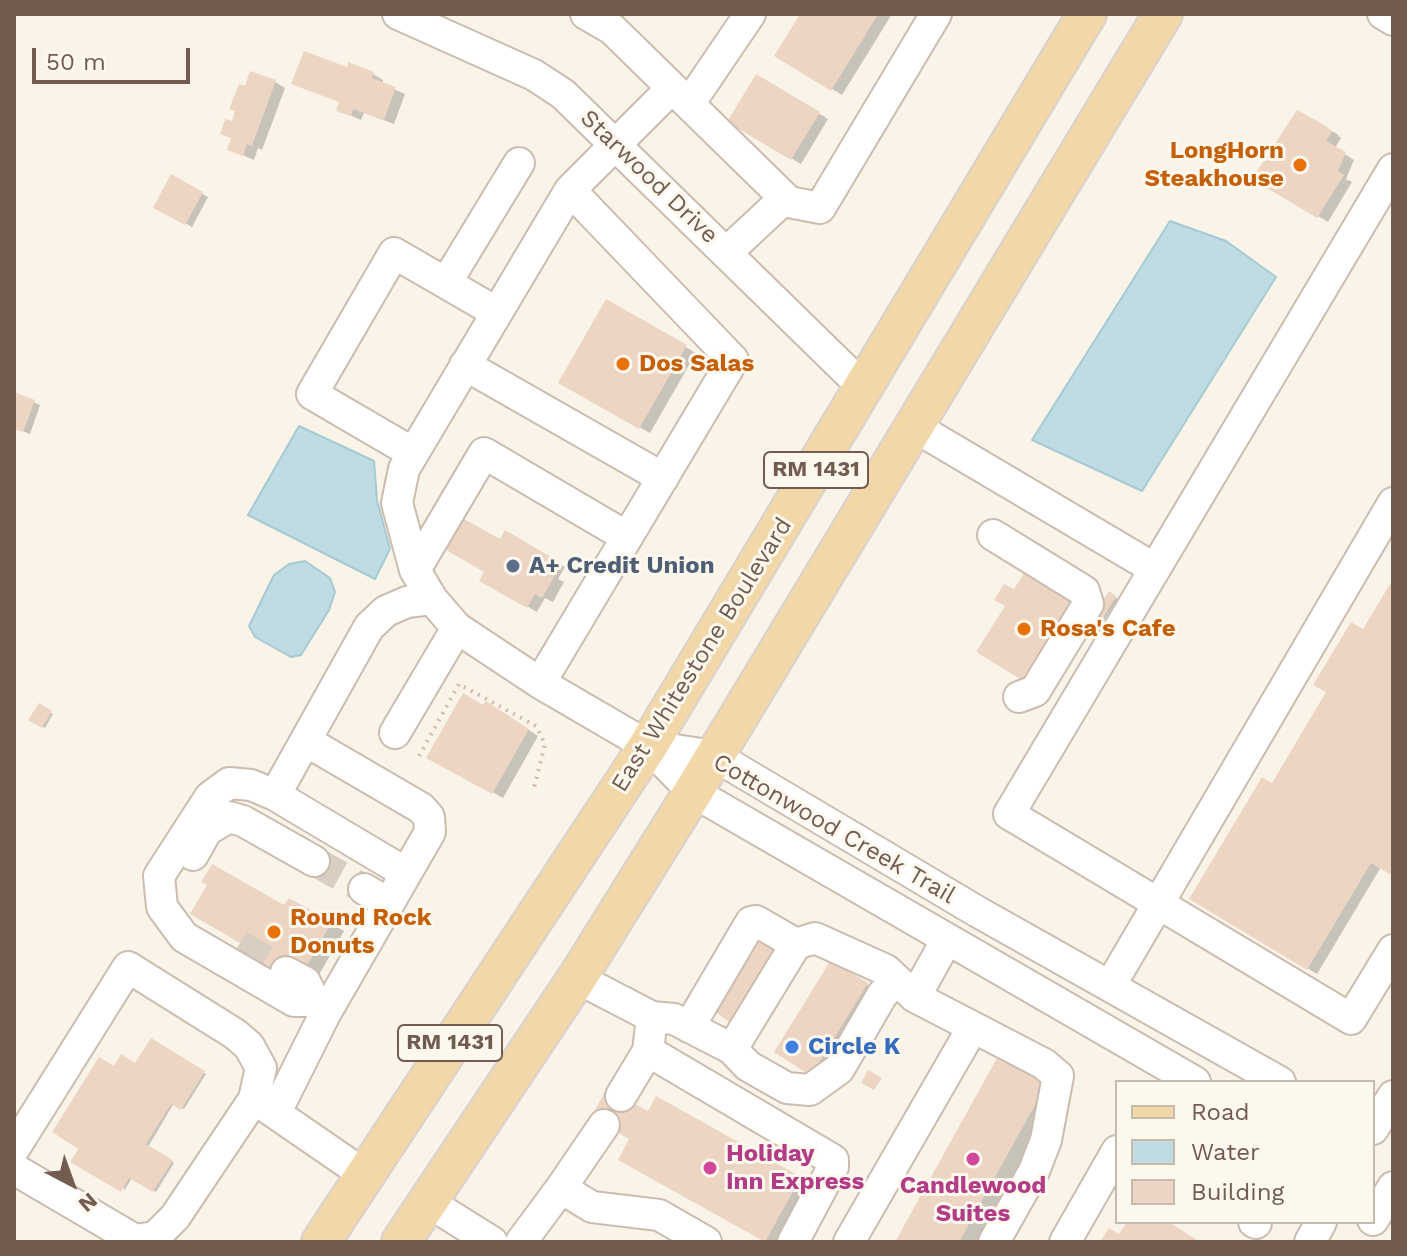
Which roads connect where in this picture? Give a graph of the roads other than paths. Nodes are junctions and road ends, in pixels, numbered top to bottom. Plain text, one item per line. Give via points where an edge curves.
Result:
1 (398, 14) edge
2 (750, 14) edge
3 (936, 14) edge
4 (1087, 14) edge
5 (1163, 14) edge
6 (1383, 14) edge
7 (604, 19) edge
8 (1393, 20) edge
9 (680, 96) junction
10 (614, 144) junction
11 (519, 163) dead end
12 (1393, 169) edge
13 (570, 190) junction
14 (785, 198) junction
15 (726, 253) junction
16 (446, 283) junction
17 (496, 312) junction
18 (465, 365) junction
19 (865, 389) junction
20 (915, 427) junction
21 (413, 453) junction
22 (663, 478) junction
23 (1393, 503) edge
24 (993, 535) dead end
25 (627, 537) junction
26 (1155, 569) junction
27 (415, 570) junction
28 (432, 599) junction
29 (457, 628) junction
30 (540, 683) junction
31 (1019, 697) dead end
32 (395, 733) dead end
33 (306, 741) junction
34 (648, 746) junction
35 (715, 756) junction
36 (693, 792) junction
37 (275, 795) junction
38 (314, 861) tunnel mouth
39 (406, 873) junction
40 (1157, 903) junction
41 (946, 941) junction
42 (796, 944) junction
43 (239, 945) tunnel mouth
44 (1388, 971) edge
45 (286, 972) tunnel mouth
46 (577, 978) junction
47 (1110, 986) junction
48 (906, 988) junction
49 (321, 1005) junction
50 (652, 1017) junction
51 (689, 1027) junction
52 (973, 1027) junction
53 (732, 1049) junction
54 (648, 1051) junction
55 (1191, 1080) edge
56 (1276, 1080) edge
57 (621, 1096) dead end
58 (1393, 1096) edge
59 (265, 1106) junction
60 (604, 1125) dead end
61 (1375, 1128) edge
62 (1375, 1133) edge
63 (1393, 1145) edge
64 (14, 1149) edge
65 (1115, 1154) edge
66 (14, 1169) edge
67 (365, 1175) junction
68 (561, 1188) junction
69 (428, 1202) junction
70 (1320, 1224) edge
71 (1370, 1224) edge
72 (321, 1242) edge
73 (401, 1242) edge
74 (492, 1242) edge
75 (521, 1242) edge
76 (706, 1242) edge
77 (793, 1242) edge
78 (849, 1242) edge
79 (994, 1242) edge
80 (1065, 1242) edge
81 (1310, 1242) edge
82 (1360, 1242) edge

1 - 10 street, Starwood Drive via 534,75 563,94
2 - 9 street
3 - 14 street via 820,208
4 - 19 main road, East Whitestone Boulevard / RM 1431
5 - 20 main road, RM 1431
6 - 8 street
7 - 9 street
9 - 10 street
9 - 14 street
10 - 13 street
10 - 15 street, Starwood Drive
11 - 16 street
12 - 26 street
13 - 17 street
13 - 22 street via 733,360
14 - 15 street
15 - 19 street, Starwood Drive
16 - 17 street
16 - 21 street via 394,253 312,394
17 - 18 street
18 - 21 street
18 - 22 street
19 - 34 main road, East Whitestone Boulevard / RM 1431
20 - 26 street
20 - 35 main road, RM 1431
21 - 27 street via 398,486 397,503
22 - 25 street
23 - 40 street
24 - 31 street via 1084,591 1088,604 1035,691
25 - 27 street via 484,453
25 - 30 street
26 - 40 street via 1009,814
27 - 28 street
28 - 29 street
28 - 33 street via 386,611 369,627
29 - 30 street
29 - 32 street
30 - 34 street
33 - 37 street
33 - 39 street via 429,817 430,832
34 - 35 street, Cottonwood Creek Trail
34 - 36 street, Cottonwood Creek Trail
34 - 67 main road, East Whitestone Boulevard / RM 1431
35 - 36 main road, RM 1431
35 - 47 street, Cottonwood Creek Trail
36 - 41 street, Cottonwood Creek Trail
36 - 46 main road, RM 1431
37 - 39 street
37 - 49 street via 229,783 210,797 159,876 162,907 184,937 294,1001
38 - 43 street via 243,821 229,817 207,830 181,874 178,896 183,911
39 - 49 street via 376,896
40 - 44 street via 1351,1019
40 - 47 street
41 - 48 street
41 - 55 street, Cottonwood Creek Trail
42 - 48 street via 815,938 886,970
42 - 51 street via 751,922
42 - 53 street
45 - 49 street via 305,982
46 - 50 street
46 - 69 main road, RM 1431
47 - 56 street, Cottonwood Creek Trail
48 - 52 street
48 - 53 street via 882,995 839,1069 810,1090 787,1088 748,1066
49 - 59 street
50 - 51 street
50 - 54 street
51 - 53 street
52 - 78 street
52 - 79 street via 1058,1076 1046,1140
54 - 57 street
54 - 77 street via 833,1160
58 - 61 street
59 - 64 street via 261,1068 249,1046 128,967
59 - 66 street via 175,1217 146,1241 135,1240
59 - 67 street
60 - 68 street
62 - 63 street
65 - 80 street
67 - 72 main road, East Whitestone Boulevard / RM 1431
68 - 75 street
68 - 76 street via 592,1207 659,1215
69 - 73 main road, RM 1431
69 - 74 street
70 - 81 street
71 - 82 street

